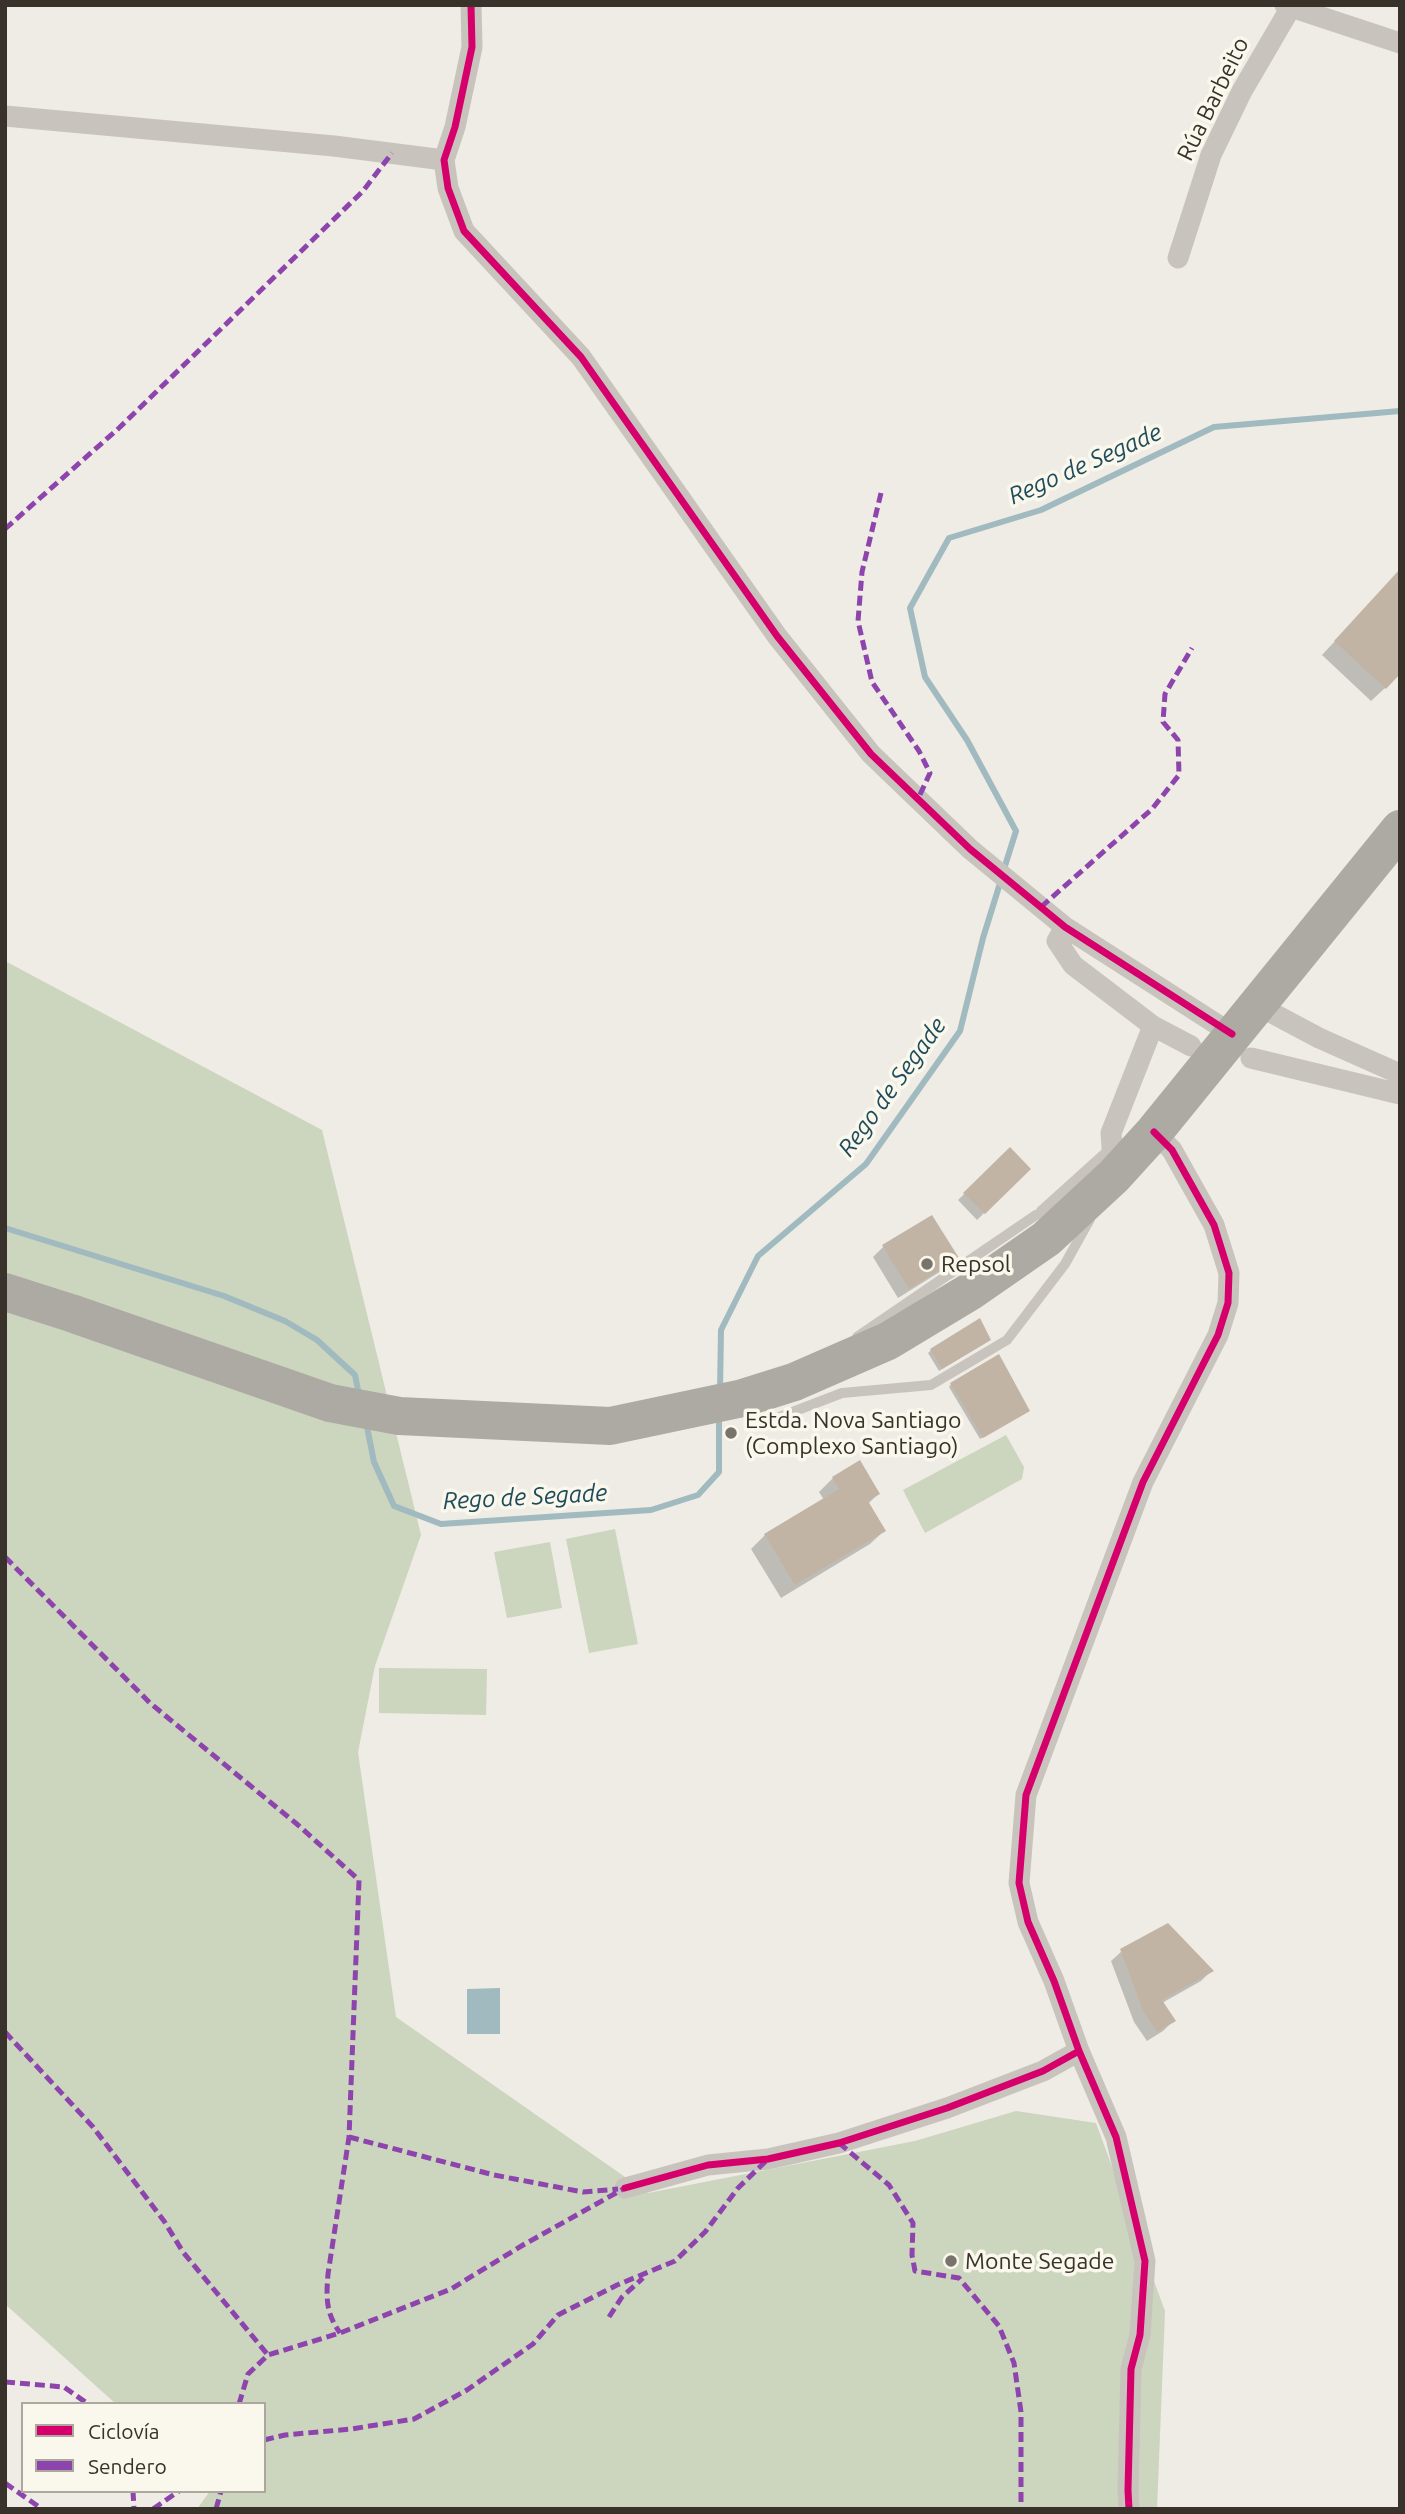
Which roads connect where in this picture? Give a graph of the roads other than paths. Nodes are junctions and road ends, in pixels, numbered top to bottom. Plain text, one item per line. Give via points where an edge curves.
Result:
1 (471, 5) edge
2 (1288, 6) edge
3 (1400, 43) edge
4 (5, 116) edge
5 (444, 160) junction
6 (1178, 258) dead end
7 (1400, 829) edge
8 (1065, 927) junction
9 (1257, 1005) junction
10 (1153, 1026) junction
11 (1191, 1046) dead end
12 (1241, 1046) junction
13 (1400, 1074) edge
14 (1400, 1094) edge
15 (1154, 1132) junction
16 (1106, 1174) junction
17 (1036, 1215) junction
18 (5, 1292) edge
19 (846, 1345) dead end
20 (836, 1352) dead end
21 (794, 1382) junction
22 (769, 1421) dead end
23 (1079, 2051) junction
24 (625, 2189) dead end
25 (1129, 2509) edge

1 - 5 street via 472,47
2 - 3 street
2 - 6 street, Rúa Barbeito via 1211,155
4 - 5 street
5 - 8 street via 448,188 464,230 581,357 777,636 871,754 970,849
7 - 9 highway
8 - 10 street via 1057,941 1073,965
8 - 12 street
9 - 12 highway
9 - 13 street
10 - 11 street
10 - 16 street via 1111,1133
12 - 14 street
12 - 15 highway
15 - 16 highway
15 - 23 street via 1172,1150 1214,1225 1228,1273 1228,1303 1218,1335 1143,1482 1026,1795 1019,1883 1028,1922
16 - 17 lane
16 - 17 lane
16 - 21 highway via 1046,1240 971,1291 888,1341
16 - 22 lane via 1065,1264 1007,1340 931,1385 842,1393
17 - 19 lane
18 - 21 highway via 330,1403 399,1416 610,1426 743,1398
20 - 21 lane
23 - 24 street via 1043,2071 947,2108 839,2143 768,2159 708,2165
23 - 25 street via 1116,2137 1145,2261 1140,2335 1131,2369

